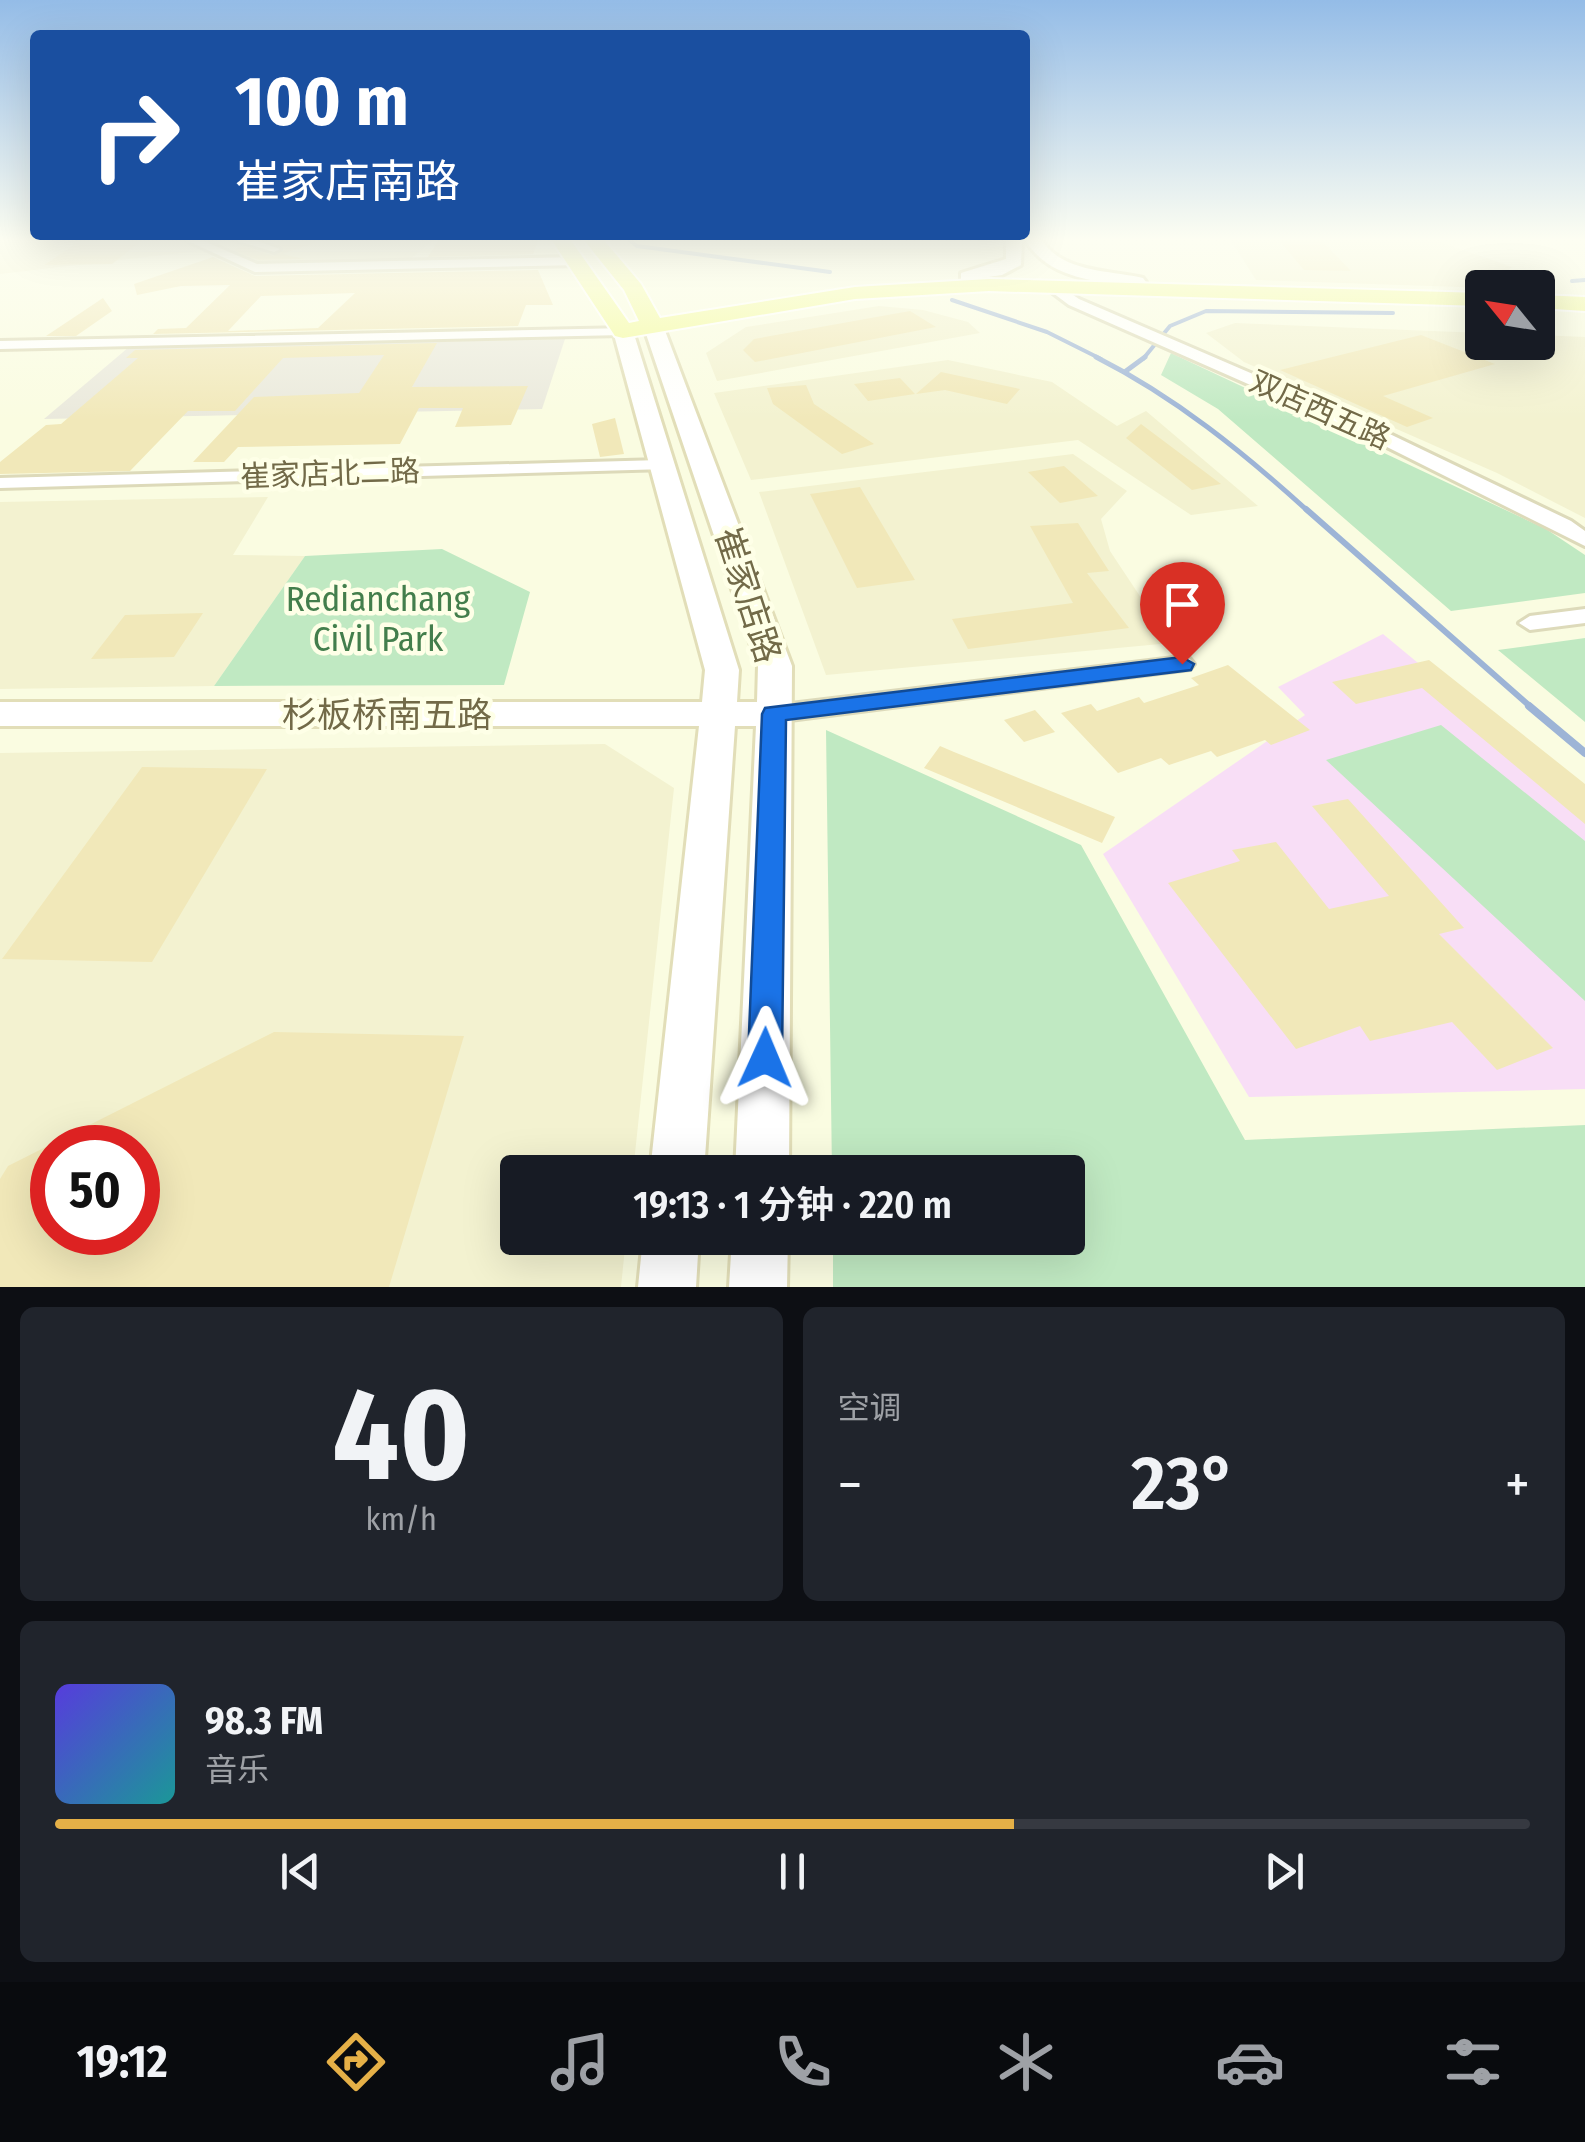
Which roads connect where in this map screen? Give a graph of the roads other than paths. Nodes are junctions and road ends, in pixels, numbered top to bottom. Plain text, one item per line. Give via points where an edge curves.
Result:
1 (613, 299) edge
2 (635, 299) edge
3 (678, 299) edge
4 (751, 299) edge
5 (812, 299) edge
6 (1070, 299) edge
7 (1555, 303) edge
8 (1585, 304) edge
9 (706, 306) junction
10 (636, 324) junction
11 (0, 344) edge
12 (661, 466) junction
13 (0, 483) edge
14 (1585, 540) edge
15 (1585, 616) edge
16 (1530, 623) dead end
17 (1182, 664) dead end
18 (0, 714) edge
19 (774, 714) junction
20 (718, 715) junction
21 (679, 1155) edge
22 (762, 1155) edge
23 (669, 1255) edge
24 (759, 1255) edge
25 (666, 1287) edge
26 (758, 1287) edge

1 - 10 main road
2 - 10 main road
3 - 9 main road
4 - 9 main road
5 - 10 main road
6 - 14 street, 双店西五路 via 1365,429
7 - 8 main road
9 - 10 main road
10 - 11 street
10 - 12 main road, 崔家店路
10 - 19 main road, 崔家店路 via 776,666
12 - 13 street, 崔家店北二路
12 - 20 main road, 崔家店路 via 722,670
15 - 16 street
17 - 19 street
18 - 20 main road, 杉板桥南五路
19 - 20 main road, 杉板桥南五路
19 - 22 main road, 崔家店路
20 - 21 main road, 崔家店路
23 - 25 main road
24 - 26 main road

